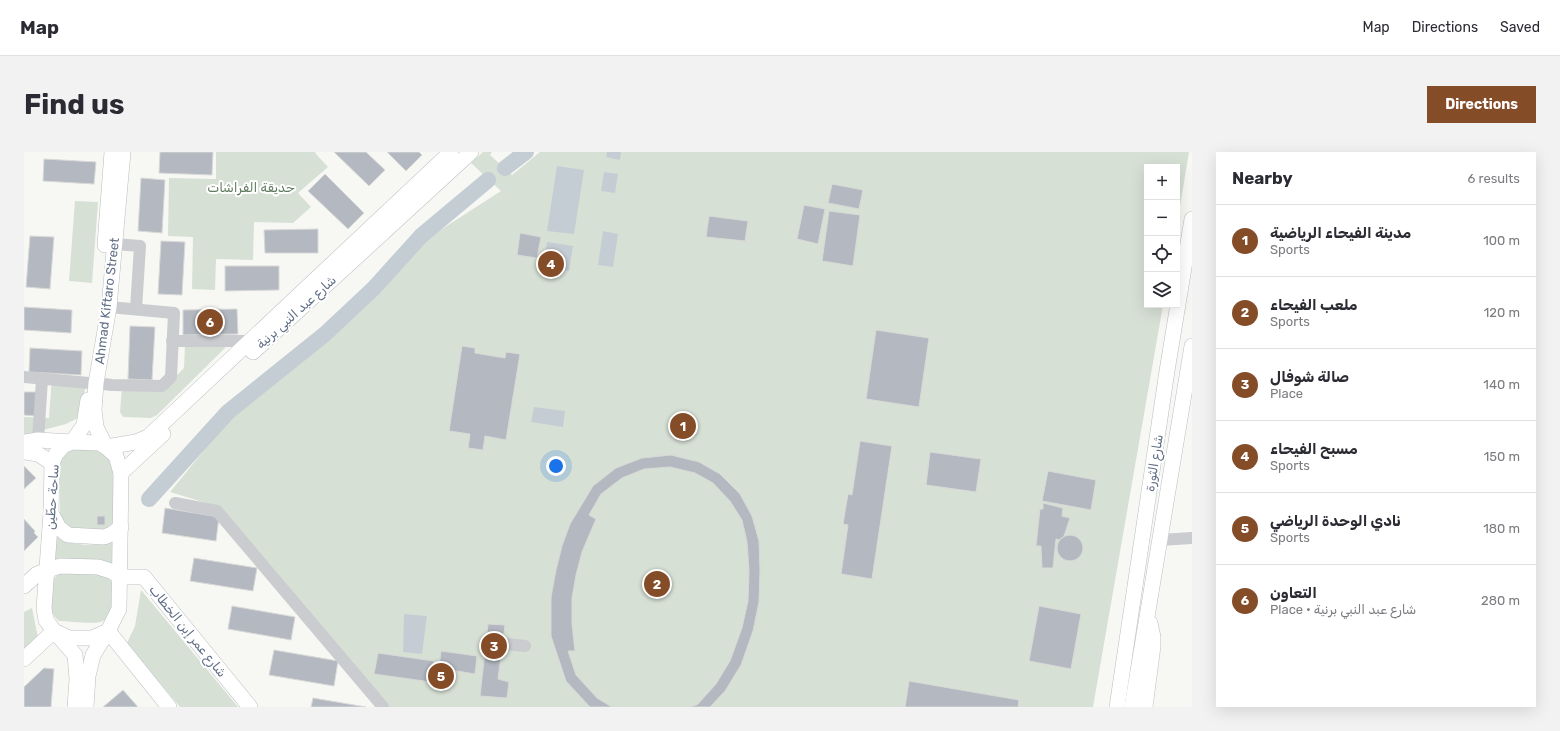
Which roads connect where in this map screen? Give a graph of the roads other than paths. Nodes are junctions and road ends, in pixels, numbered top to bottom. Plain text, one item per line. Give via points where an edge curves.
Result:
1 (112, 152) edge
2 (123, 152) edge
3 (451, 152) edge
4 (472, 152) edge
5 (1192, 219) edge
6 (115, 244) junction
7 (109, 307) junction
8 (136, 309) junction
9 (172, 341) junction
10 (250, 341) junction
11 (1192, 346) edge
12 (24, 377) edge
13 (42, 379) junction
14 (93, 383) junction
15 (31, 441) edge
16 (72, 442) junction
17 (106, 447) junction
18 (24, 452) edge
19 (52, 463) junction
20 (121, 473) junction
21 (174, 503) dead end
22 (51, 514) junction
23 (121, 527) junction
24 (1192, 538) edge
25 (1160, 540) junction
26 (46, 570) junction
27 (120, 577) junction
28 (24, 586) edge
29 (1132, 603) junction
30 (1146, 613) junction
31 (54, 631) junction
32 (108, 631) junction
33 (507, 644) dead end
34 (525, 646) dead end
35 (24, 659) edge
36 (75, 707) edge
37 (86, 707) edge
38 (169, 707) edge
39 (250, 707) edge
40 (383, 707) edge
41 (1109, 707) edge
42 (1117, 707) edge
43 (1132, 707) edge
44 (1145, 707) edge

1 - 14 main road, Ahmad Kiftaro Street
2 - 6 main road, Ahmad Kiftaro Street
3 - 10 main road, شارع عبد النبي برنية
4 - 20 main road, شارع عبد النبي برنية
5 - 29 main road, شارع الثورة
6 - 7 main road, Ahmad Kiftaro Street
6 - 8 street via 140,246
7 - 8 street
7 - 14 main road, Ahmad Kiftaro Street
8 - 9 street via 174,313
9 - 10 street
9 - 14 street via 170,377 162,386
10 - 17 main road, شارع عبد النبي برنية via 148,437 136,442
11 - 25 main road, شارع الثورة
12 - 13 street
13 - 14 street
13 - 15 street
14 - 16 main road, Ahmad Kiftaro Street via 84,425
14 - 17 main road, Ahmad Kiftaro Street via 96,427
15 - 16 main road
16 - 17 main road via 99,443
16 - 19 main road, ساحة حطّين via 63,446
17 - 20 main road via 116,456
18 - 19 main road via 38,454
19 - 22 main road, ساحة حطّين
20 - 23 main road
21 - 40 street via 217,511
22 - 23 main road via 59,528 68,536 104,537
22 - 26 main road, ساحة حطّين
23 - 27 main road
24 - 25 street
25 - 30 main road, شارع الثورة
26 - 27 main road, شارع عمر إبن الخطاب via 60,566 98,567
26 - 28 main road via 37,574
26 - 31 main road, ساحة حطّين via 44,608 46,620
27 - 32 main road via 119,609
27 - 39 main road, شارع عمر إبن الخطاب via 144,578
29 - 41 main road
29 - 42 main road, شارع الثورة
30 - 43 main road, شارع الثورة
30 - 44 main road via 1153,646
31 - 32 main road via 69,638 92,638
31 - 35 main road
31 - 36 main road, ساحة حطّين via 75,655
32 - 37 main road via 93,656 88,676
32 - 38 main road
33 - 34 street

